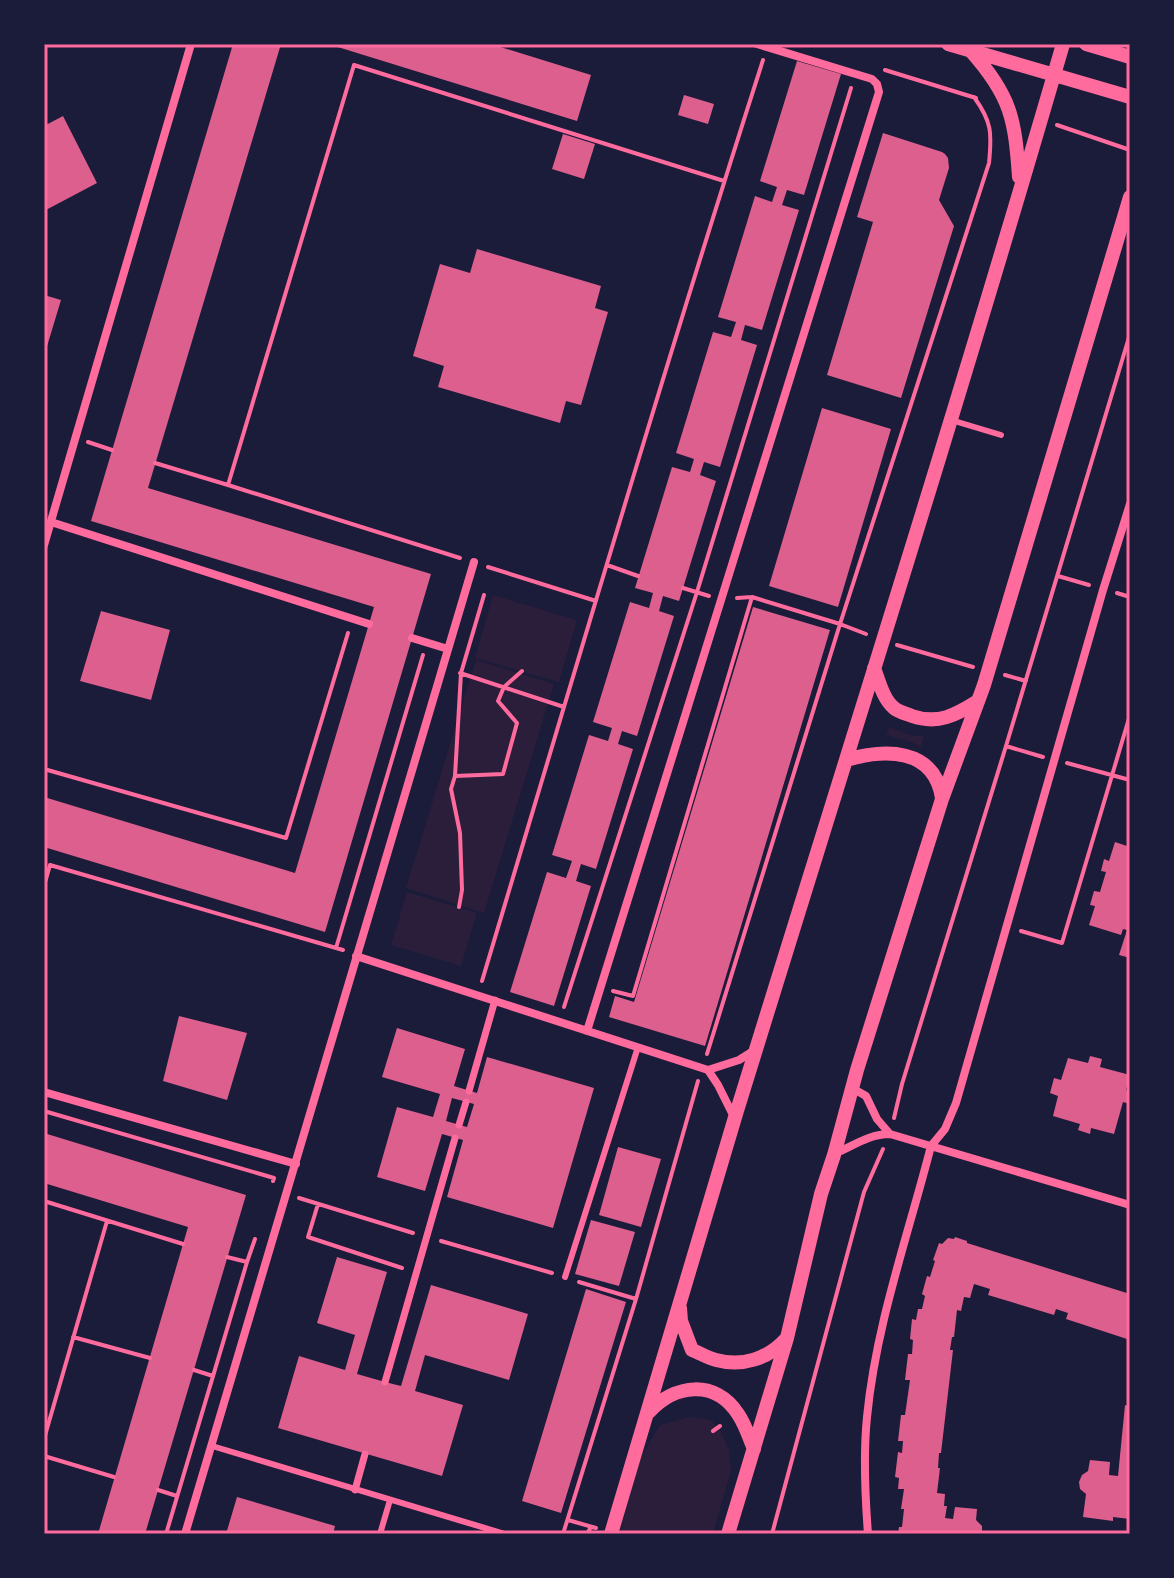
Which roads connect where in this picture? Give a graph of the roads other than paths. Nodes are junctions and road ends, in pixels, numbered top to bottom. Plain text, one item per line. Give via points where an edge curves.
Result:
1 (191, 44) edge
2 (757, 44) edge
3 (948, 44) edge
4 (1063, 44) edge
5 (1086, 44) edge
6 (971, 51) junction
7 (1130, 57) edge
8 (1054, 75) junction
9 (1130, 97) edge
10 (1020, 187) junction
11 (1130, 197) edge
12 (1126, 220) edge
13 (950, 419) junction
14 (1001, 435) dead end
15 (1130, 504) edge
16 (51, 522) junction
17 (44, 545) edge
18 (474, 562) road end
19 (369, 624) dead end
20 (412, 638) dead end
21 (448, 649) junction
22 (874, 668) junction
23 (978, 701) junction
24 (846, 760) junction
25 (942, 799) junction
26 (356, 956) junction
27 (495, 1000) junction
28 (587, 1031) junction
29 (638, 1047) junction
30 (756, 1050) junction
31 (705, 1069) junction
32 (852, 1088) junction
33 (469, 1091) dead end
34 (44, 1092) edge
35 (466, 1102) dead end
36 (735, 1118) junction
37 (459, 1125) dead end
38 (890, 1134) junction
39 (455, 1138) dead end
40 (931, 1146) junction
41 (834, 1155) junction
42 (296, 1164) junction
43 (1130, 1205) edge
44 (565, 1277) road end
45 (679, 1299) junction
46 (787, 1338) junction
47 (385, 1382) dead end
48 (648, 1413) junction
49 (212, 1446) junction
50 (754, 1449) junction
51 (365, 1454) dead end
52 (355, 1490) junction
53 (390, 1500) junction
54 (185, 1534) edge
55 (380, 1534) edge
56 (505, 1534) edge
57 (611, 1534) edge
58 (728, 1534) edge
59 (868, 1534) edge

1 - 16 street
2 - 28 street via 875,81 879,92
3 - 6 street
4 - 8 street
5 - 7 street
6 - 8 street
6 - 10 street via 1011,111
8 - 9 street
8 - 10 street
10 - 13 street
11 - 12 street
12 - 23 street
13 - 14 lane
13 - 22 street
15 - 40 street via 952,1116
16 - 17 street
16 - 19 street
18 - 21 street
20 - 21 street
21 - 26 street
22 - 23 street via 893,708 917,718 955,716
22 - 24 street
23 - 25 street
24 - 25 street via 880,752 919,761 940,785
24 - 30 street
25 - 32 street
26 - 27 street
26 - 42 street
27 - 28 street
27 - 33 street
28 - 29 street
29 - 31 street
29 - 44 lane
30 - 31 street
30 - 36 street
31 - 36 street
32 - 38 street via 866,1096
32 - 41 street
34 - 42 street
35 - 37 street
36 - 45 street
38 - 40 street
38 - 41 street via 867,1137
39 - 47 street
40 - 43 street
40 - 59 street via 872,1380 865,1451
41 - 46 street
42 - 49 street
45 - 46 street via 692,1350 717,1360 756,1360
45 - 48 street
46 - 50 street
48 - 50 street via 672,1394 706,1390 723,1397 736,1411
48 - 57 street
49 - 52 lane
49 - 54 street
50 - 58 street
51 - 52 street
52 - 53 lane
53 - 55 lane
53 - 56 lane

